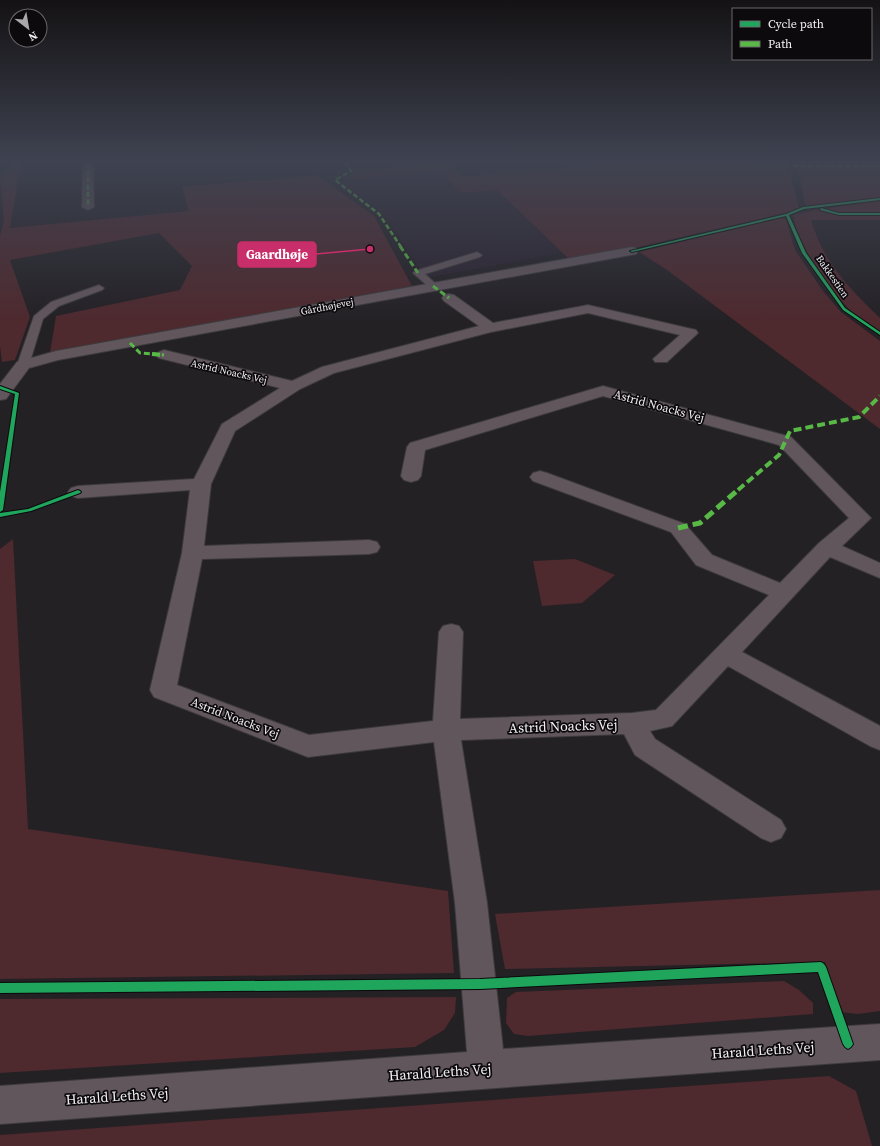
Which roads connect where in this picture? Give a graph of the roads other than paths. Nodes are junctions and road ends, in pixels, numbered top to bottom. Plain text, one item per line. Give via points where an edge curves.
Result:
1 (632, 251) dead end
2 (478, 255) dead end
3 (433, 286) junction
4 (98, 288) dead end
5 (449, 298) dead end
6 (490, 328) junction
7 (164, 355) dead end
8 (661, 359) dead end
9 (23, 365) junction
10 (294, 386) junction
11 (0, 395) edge
12 (411, 476) dead end
13 (540, 477) dead end
14 (201, 484) junction
15 (78, 492) dead end
16 (369, 547) dead end
17 (827, 548) junction
18 (193, 553) junction
19 (880, 572) edge
20 (784, 593) junction
21 (451, 632) dead end
22 (726, 654) junction
23 (632, 723) junction
24 (446, 730) junction
25 (880, 739) edge
26 (771, 829) dead end
27 (880, 1042) edge
28 (486, 1069) junction
29 (0, 1105) edge

1 - 3 street, Gårdhøjevej
2 - 3 lane via 418,273
3 - 9 street, Gårdhøjevej via 56,356
4 - 9 lane via 56,304 38,318
5 - 6 street
6 - 8 street, Astrid Noacks Vej via 588,309 691,333
6 - 10 street, Astrid Noacks Vej via 328,370
7 - 10 street, Astrid Noacks Vej
9 - 11 street
10 - 14 street, Astrid Noacks Vej via 228,428
12 - 17 street, Astrid Noacks Vej via 416,447 603,391 784,441 861,518
13 - 20 street via 678,528 704,560
14 - 15 street
14 - 18 street, Astrid Noacks Vej
16 - 18 street
17 - 19 street
17 - 20 street, Astrid Noacks Vej
18 - 24 street, Astrid Noacks Vej via 163,690 308,746
20 - 22 street, Astrid Noacks Vej
21 - 24 street
22 - 23 street, Astrid Noacks Vej via 663,719
22 - 25 street
23 - 24 street, Astrid Noacks Vej
23 - 26 street, Astrid Noacks Vej via 645,747
24 - 28 street via 471,903
27 - 28 street, Harald Leths Vej
28 - 29 street, Harald Leths Vej

